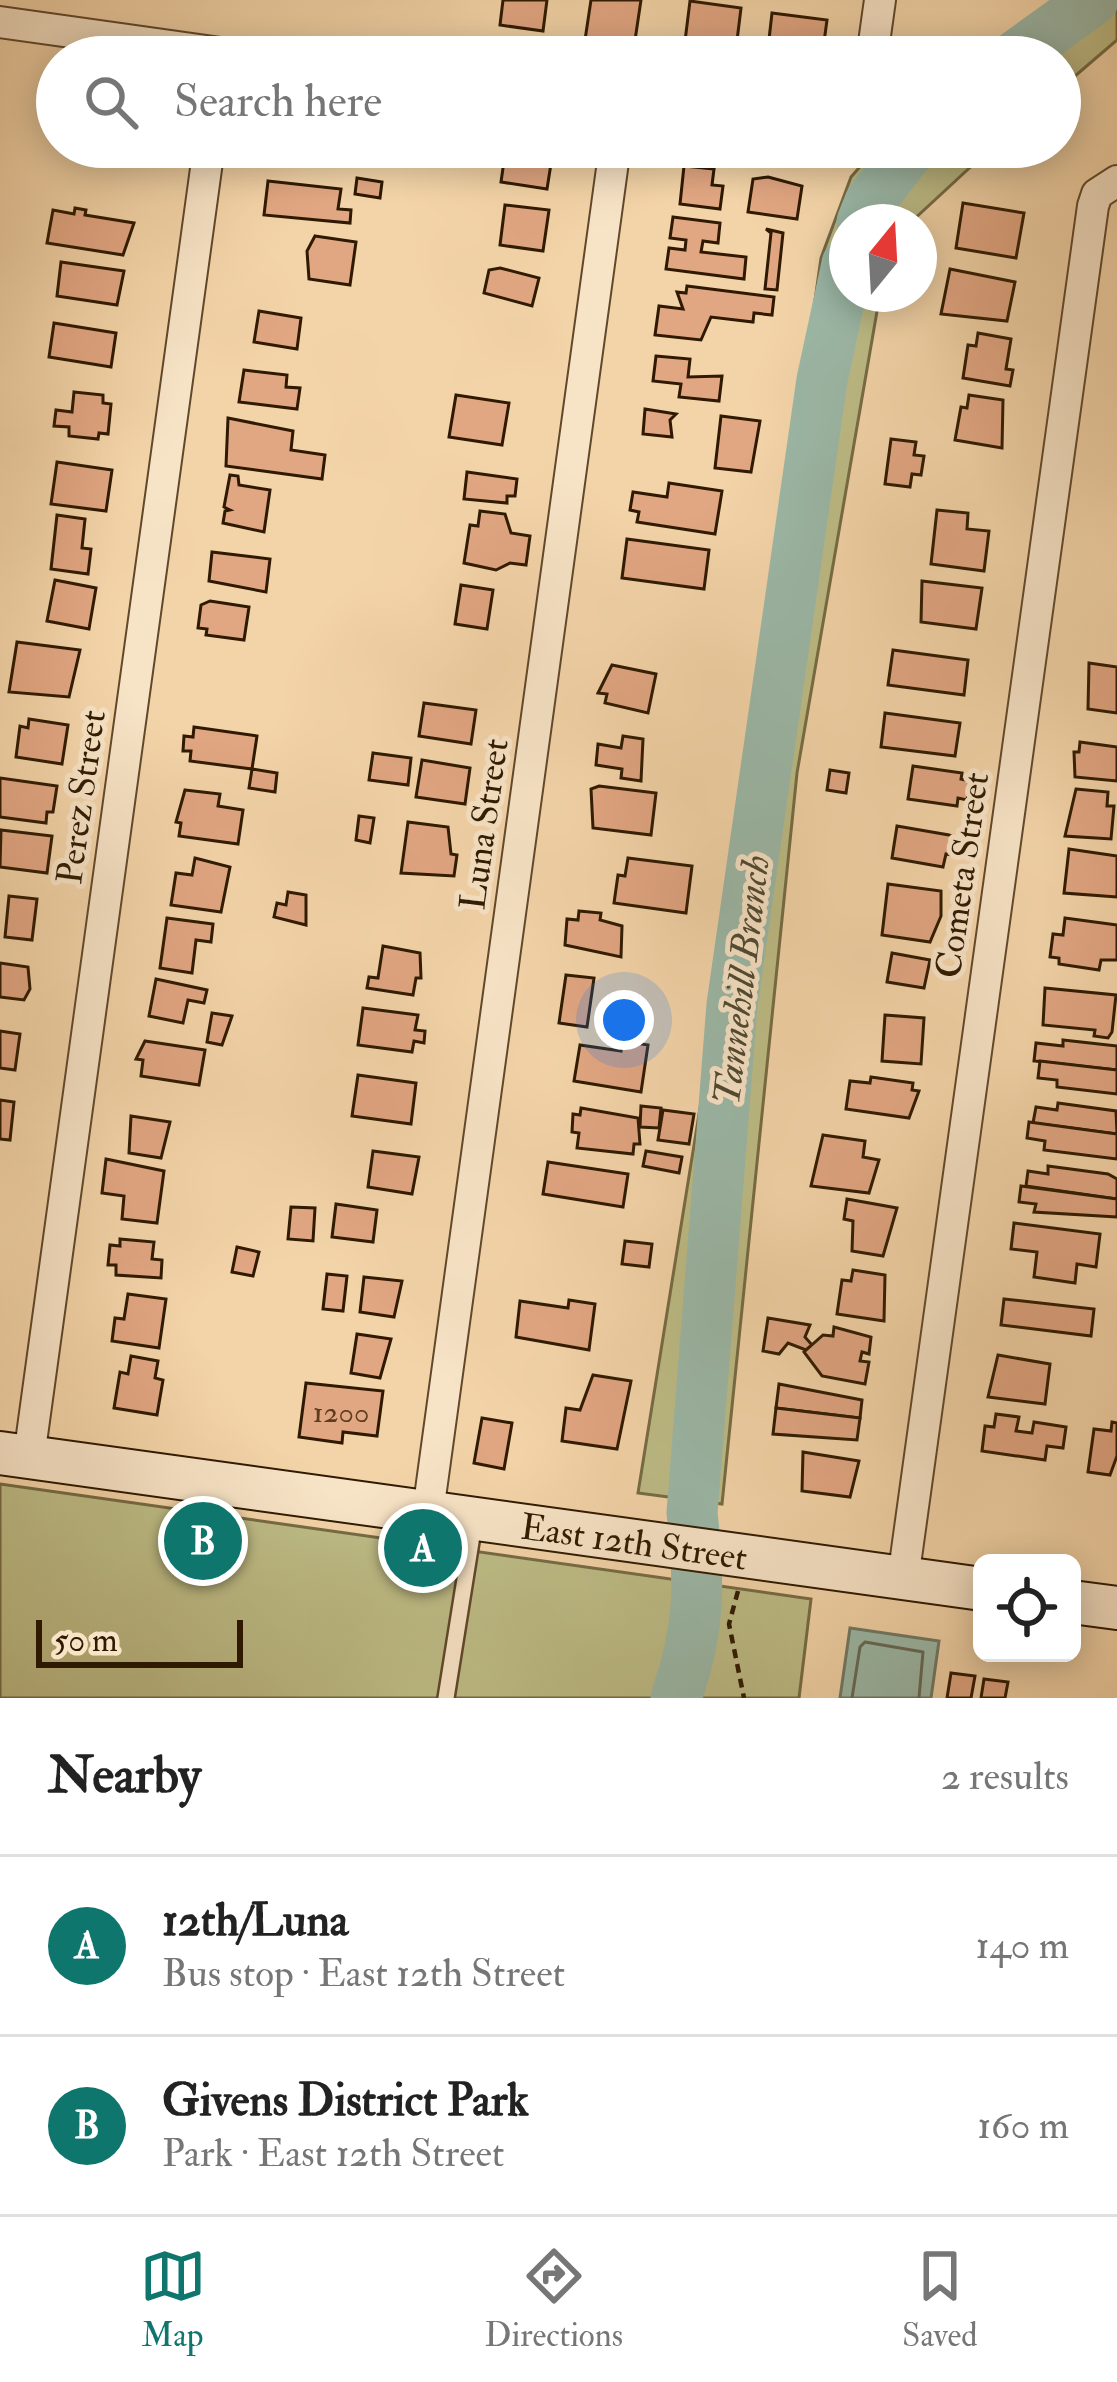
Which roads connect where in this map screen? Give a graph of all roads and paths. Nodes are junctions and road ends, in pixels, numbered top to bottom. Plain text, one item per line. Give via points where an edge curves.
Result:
1 (880, 0) edge
2 (0, 22) edge
3 (95, 36) edge
4 (875, 36) edge
5 (206, 168) edge
6 (612, 168) edge
7 (1112, 184) edge
8 (14, 1455) edge
9 (428, 1512) junction
10 (474, 1519) junction
11 (735, 1573) junction
12 (903, 1579) junction
13 (973, 1588) edge
14 (1081, 1602) edge
15 (1117, 1608) edge
16 (446, 1698) edge
17 (744, 1698) edge

1 - 4 street
2 - 3 street
5 - 8 street, Perez Street
6 - 9 street, Luna Street
7 - 12 street, Cometa Street via 1093,206
8 - 9 street, East 12th Street
9 - 10 street, East 12th Street
10 - 11 street, East 12th Street via 643,1542
10 - 16 lane
11 - 12 street, East 12th Street
11 - 17 path via 730,1624
12 - 13 street, East 12th Street
14 - 15 street

